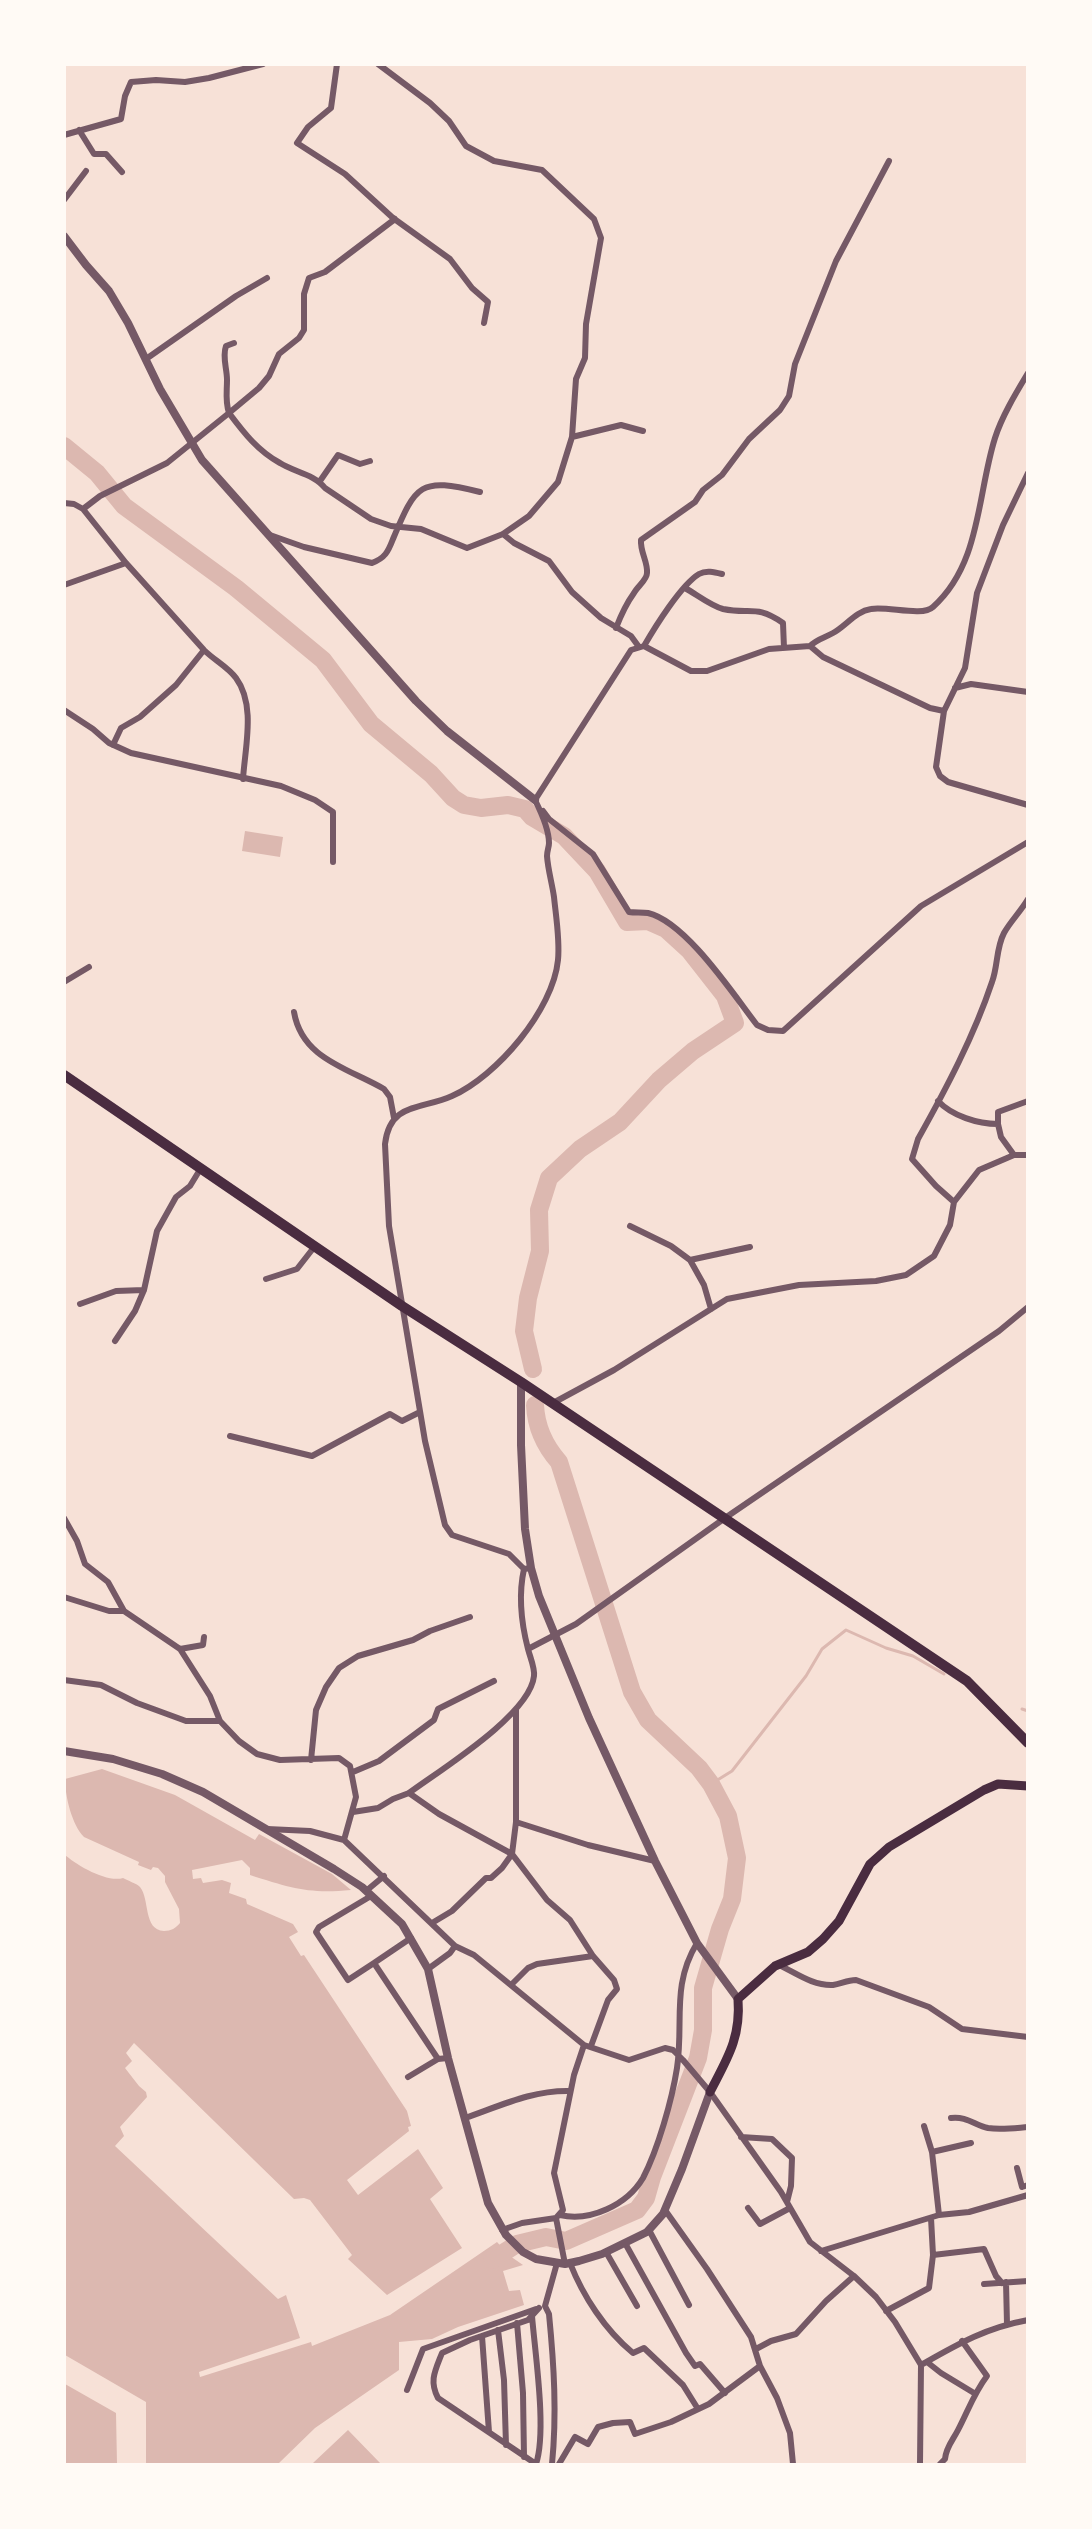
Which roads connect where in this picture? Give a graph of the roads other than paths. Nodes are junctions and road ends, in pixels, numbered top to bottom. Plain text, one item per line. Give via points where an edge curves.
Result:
1 (263, 64) edge
2 (337, 64) edge
3 (378, 64) edge
4 (79, 130) junction
5 (64, 135) edge
6 (889, 161) dead end
7 (86, 171) dead end
8 (122, 172) dead end
9 (64, 200) edge
10 (395, 219) junction
11 (64, 236) edge
12 (267, 278) dead end
13 (484, 323) dead end
14 (234, 343) dead end
15 (146, 359) junction
16 (1028, 373) edge
17 (229, 413) junction
18 (643, 430) dead end
19 (572, 437) junction
20 (192, 444) junction
21 (370, 461) dead end
22 (1028, 473) edge
23 (320, 481) junction
24 (480, 492) dead end
25 (64, 503) edge
26 (83, 509) junction
27 (399, 526) junction
28 (503, 534) junction
29 (270, 535) junction
30 (126, 563) junction
31 (722, 574) dead end
32 (64, 585) edge
33 (685, 588) junction
34 (616, 628) junction
35 (641, 646) junction
36 (810, 646) junction
37 (784, 648) junction
38 (204, 650) junction
39 (955, 688) junction
40 (1028, 692) edge
41 (64, 710) edge
42 (944, 711) junction
43 (113, 745) junction
44 (243, 778) junction
45 (535, 800) junction
46 (1028, 805) edge
47 (1028, 842) edge
48 (333, 862) dead end
49 (1028, 899) edge
50 (88, 967) dead end
51 (64, 982) edge
52 (294, 1012) dead end
53 (64, 1075) edge
54 (938, 1101) junction
55 (1028, 1101) edge
56 (394, 1118) junction
57 (998, 1124) junction
58 (1014, 1155) junction
59 (1028, 1155) edge
60 (201, 1167) junction
61 (954, 1202) junction
62 (630, 1226) dead end
63 (315, 1246) junction
64 (750, 1247) dead end
65 (690, 1260) junction
66 (266, 1279) dead end
67 (144, 1290) junction
68 (80, 1304) dead end
69 (402, 1306) junction
70 (1027, 1308) edge
71 (711, 1309) junction
72 (115, 1341) dead end
73 (521, 1382) junction
74 (553, 1403) junction
75 (420, 1412) junction
76 (230, 1436) dead end
77 (64, 1518) edge
78 (725, 1518) junction
79 (528, 1568) junction
80 (64, 1598) edge
81 (124, 1611) junction
82 (470, 1617) dead end
83 (556, 1636) junction
84 (204, 1637) dead end
85 (180, 1649) junction
86 (528, 1649) junction
87 (64, 1680) edge
88 (494, 1681) dead end
89 (516, 1710) junction
90 (220, 1721) junction
91 (1028, 1743) edge
92 (64, 1751) edge
93 (311, 1760) junction
94 (353, 1772) junction
95 (1028, 1786) edge
96 (409, 1793) junction
97 (353, 1812) junction
98 (516, 1822) junction
99 (265, 1828) junction
100 (344, 1840) junction
101 (512, 1854) junction
102 (655, 1861) junction
103 (384, 1876) junction
104 (369, 1894) junction
105 (432, 1923) junction
106 (411, 1938) junction
107 (697, 1943) junction
108 (454, 1946) junction
109 (593, 1956) junction
110 (374, 1964) junction
111 (778, 1964) junction
112 (428, 1969) junction
113 (512, 1984) junction
114 (738, 1999) junction
115 (1028, 2037) edge
116 (587, 2045) junction
117 (448, 2058) junction
118 (680, 2058) junction
119 (438, 2059) junction
120 (408, 2077) dead end
121 (570, 2091) junction
122 (710, 2092) junction
123 (465, 2118) junction
124 (951, 2118) dead end
125 (924, 2126) dead end
126 (1028, 2127) edge
127 (741, 2137) junction
128 (971, 2143) dead end
129 (932, 2152) junction
130 (1017, 2168) dead end
131 (1028, 2185) edge
132 (1028, 2195) edge
133 (789, 2205) junction
134 (748, 2208) dead end
135 (665, 2210) junction
136 (939, 2215) junction
137 (558, 2216) junction
138 (931, 2218) junction
139 (649, 2230) junction
140 (504, 2233) junction
141 (625, 2243) junction
142 (821, 2251) junction
143 (606, 2252) junction
144 (933, 2255) junction
145 (561, 2262) junction
146 (854, 2276) junction
147 (1028, 2281) edge
148 (1004, 2282) junction
149 (984, 2284) dead end
150 (637, 2306) dead end
151 (689, 2306) dead end
152 (542, 2307) junction
153 (886, 2311) junction
154 (532, 2316) junction
155 (1028, 2320) edge
156 (518, 2323) junction
157 (1007, 2324) junction
158 (498, 2330) junction
159 (482, 2336) junction
160 (962, 2341) junction
161 (756, 2349) junction
162 (924, 2364) junction
163 (760, 2366) junction
164 (407, 2390) dead end
165 (725, 2393) junction
166 (975, 2393) junction
167 (698, 2409) junction
168 (489, 2432) junction
169 (507, 2445) junction
170 (524, 2457) junction
171 (536, 2464) edge
172 (552, 2464) edge
173 (559, 2464) edge
174 (793, 2464) edge
175 (920, 2464) edge
176 (940, 2464) edge

1 - 4 street via 193,81 131,82 121,119
2 - 10 street via 331,108 308,127 297,143 345,174
3 - 19 street via 430,103 449,121 466,146 494,161 542,170 594,219 601,238 586,324 585,358 576,379
4 - 5 street
4 - 8 street via 94,154 106,154
6 - 34 street via 836,261 795,364 789,396 749,439 723,475 703,490 695,502 641,540 647,576 634,591
7 - 9 street
10 - 13 street via 450,259 488,302
10 - 17 street via 325,272 309,278 304,294 304,330 279,354 269,376
11 - 15 street via 109,291
12 - 15 street
14 - 17 street via 223,352
15 - 20 street
16 - 36 street via 995,436 978,524 956,580 924,612 869,609
17 - 20 street
17 - 23 street via 260,450 280,464
18 - 19 street via 621,425
19 - 28 street via 558,482 529,516
20 - 26 street via 167,463 100,496
20 - 29 street
21 - 23 street via 360,464 338,455
22 - 39 street via 977,593 964,668
23 - 27 street via 371,519
24 - 27 street via 452,485 424,487 410,499
25 - 26 street
26 - 30 street
27 - 28 street via 421,529 467,548
27 - 29 street via 388,553 372,563
28 - 34 street via 549,561 572,592
29 - 45 street via 416,701 447,731
30 - 32 street
30 - 38 street
31 - 33 street via 699,573
33 - 35 street
33 - 37 street via 722,609 763,611 772,616 783,624
34 - 35 street
35 - 37 street via 691,670 707,671 770,649
35 - 45 street via 631,650
36 - 37 street
36 - 42 street via 823,657
38 - 43 street via 176,685 140,717 121,728
38 - 44 street via 235,676 248,702
39 - 40 street via 971,684
39 - 42 street
41 - 43 street
42 - 46 street via 936,767 940,776 948,782
43 - 44 street via 131,753
44 - 48 street via 281,786 333,812
45 - 47 street via 549,819 593,854 629,912 647,913 677,930 757,1025 768,1030 783,1031 921,906
45 - 56 street via 549,842 558,962 551,987 538,1013 508,1054 479,1080 452,1096
49 - 54 street via 1005,932 993,980
50 - 51 street
52 - 56 street via 305,1041 313,1050 384,1089 390,1097
53 - 60 highway
54 - 57 street via 945,1109 982,1124
54 - 61 street via 912,1159
55 - 57 street via 998,1112
56 - 69 street via 385,1144 388,1214
57 - 58 street via 1001,1137
58 - 59 street
58 - 61 street via 979,1170
60 - 63 highway
60 - 67 street via 190,1186 176,1197 157,1231
61 - 71 street via 950,1225 934,1256 906,1275 767,1290 727,1299
62 - 65 street
63 - 66 street via 297,1269
63 - 69 highway
64 - 65 street
65 - 71 street via 704,1285
67 - 68 street via 116,1291
67 - 72 street
69 - 73 highway
69 - 75 street
70 - 78 street
71 - 74 street
73 - 74 highway
73 - 79 street
74 - 78 highway
75 - 76 street via 402,1421 390,1414 312,1456
75 - 79 street via 445,1525 452,1535 509,1554
77 - 81 street via 85,1564 108,1581
78 - 83 street
78 - 91 highway via 967,1681
79 - 83 street
79 - 86 street via 520,1598
80 - 81 street via 109,1611
81 - 85 street
82 - 93 street via 358,1656 339,1668 316,1710
83 - 86 street
83 - 102 street
84 - 85 street via 204,1645
85 - 90 street via 210,1696
86 - 89 street via 534,1676
87 - 90 street via 102,1685 186,1721
88 - 94 street via 438,1709 434,1720 379,1761
89 - 96 street
89 - 98 street
90 - 93 street via 258,1754 280,1760
92 - 99 street via 113,1759 162,1774 203,1792
93 - 94 street via 339,1758
94 - 97 street
95 - 111 main road via 998,1784 984,1790 889,1846 870,1864 840,1920 823,1940 808,1952
96 - 97 street via 378,1808
96 - 101 street
97 - 100 street
98 - 101 street
98 - 102 street
99 - 100 street via 310,1831
99 - 104 street
100 - 103 street
101 - 105 street via 497,1873
101 - 109 street via 547,1900 570,1920
102 - 107 street
103 - 104 street
103 - 105 street
104 - 106 street via 402,1924
104 - 110 street via 316,1932 348,1980
105 - 108 street
106 - 110 street
106 - 112 street
107 - 114 street
107 - 118 street via 681,1982
108 - 112 street
108 - 113 street via 474,1955
109 - 113 street via 537,1964
109 - 116 street via 604,1966 617,1989
110 - 119 street
111 - 114 main road
111 - 115 street via 813,1982 834,1985 856,1980 929,2007 962,2029
112 - 117 street
113 - 116 street via 545,2015
114 - 122 main road via 734,2047
116 - 118 street via 629,2060 665,2048
116 - 121 street
117 - 119 street
117 - 123 street
118 - 122 street
118 - 137 street via 669,2105 642,2180 628,2194 597,2213 582,2218
119 - 120 street
121 - 123 street via 520,2097
121 - 137 street via 554,2173 563,2210
122 - 127 street
122 - 135 street
123 - 140 street via 488,2203
124 - 126 street via 962,2117 987,2128
125 - 129 street
127 - 133 street
127 - 133 street via 772,2139 792,2158
128 - 129 street
129 - 136 street
130 - 131 street via 1022,2187
132 - 136 street via 969,2212
133 - 134 street via 760,2224
133 - 142 street via 810,2242
135 - 139 street
135 - 161 street via 718,2285
136 - 138 street
137 - 140 street via 522,2223
137 - 145 street
138 - 142 street
138 - 144 street
139 - 141 street
139 - 151 street
140 - 145 street via 536,2259
141 - 143 street
141 - 165 street via 686,2353
142 - 146 street
143 - 145 street
143 - 150 street
144 - 148 street via 984,2249 996,2276
144 - 153 street via 929,2289
145 - 152 street
145 - 167 street via 623,2344 633,2353 644,2348 683,2385
146 - 153 street
146 - 161 street via 796,2334
147 - 148 street
148 - 149 street
148 - 157 street
152 - 154 street
152 - 164 street via 423,2349
152 - 172 street via 549,2314 555,2380
153 - 162 street
154 - 156 street
154 - 171 street via 539,2414 540,2453
155 - 157 street
156 - 158 street
156 - 170 street
157 - 160 street
158 - 159 street
158 - 169 street
159 - 168 street
159 - 168 street via 442,2353 432,2377 438,2398
160 - 162 street
160 - 166 street via 987,2376
161 - 163 street
162 - 166 street
162 - 175 street
163 - 165 street
163 - 174 street via 790,2433
165 - 167 street
166 - 176 street
167 - 173 street via 635,2434 630,2422 598,2427 588,2444 575,2437
168 - 169 street
169 - 170 street
170 - 171 street

